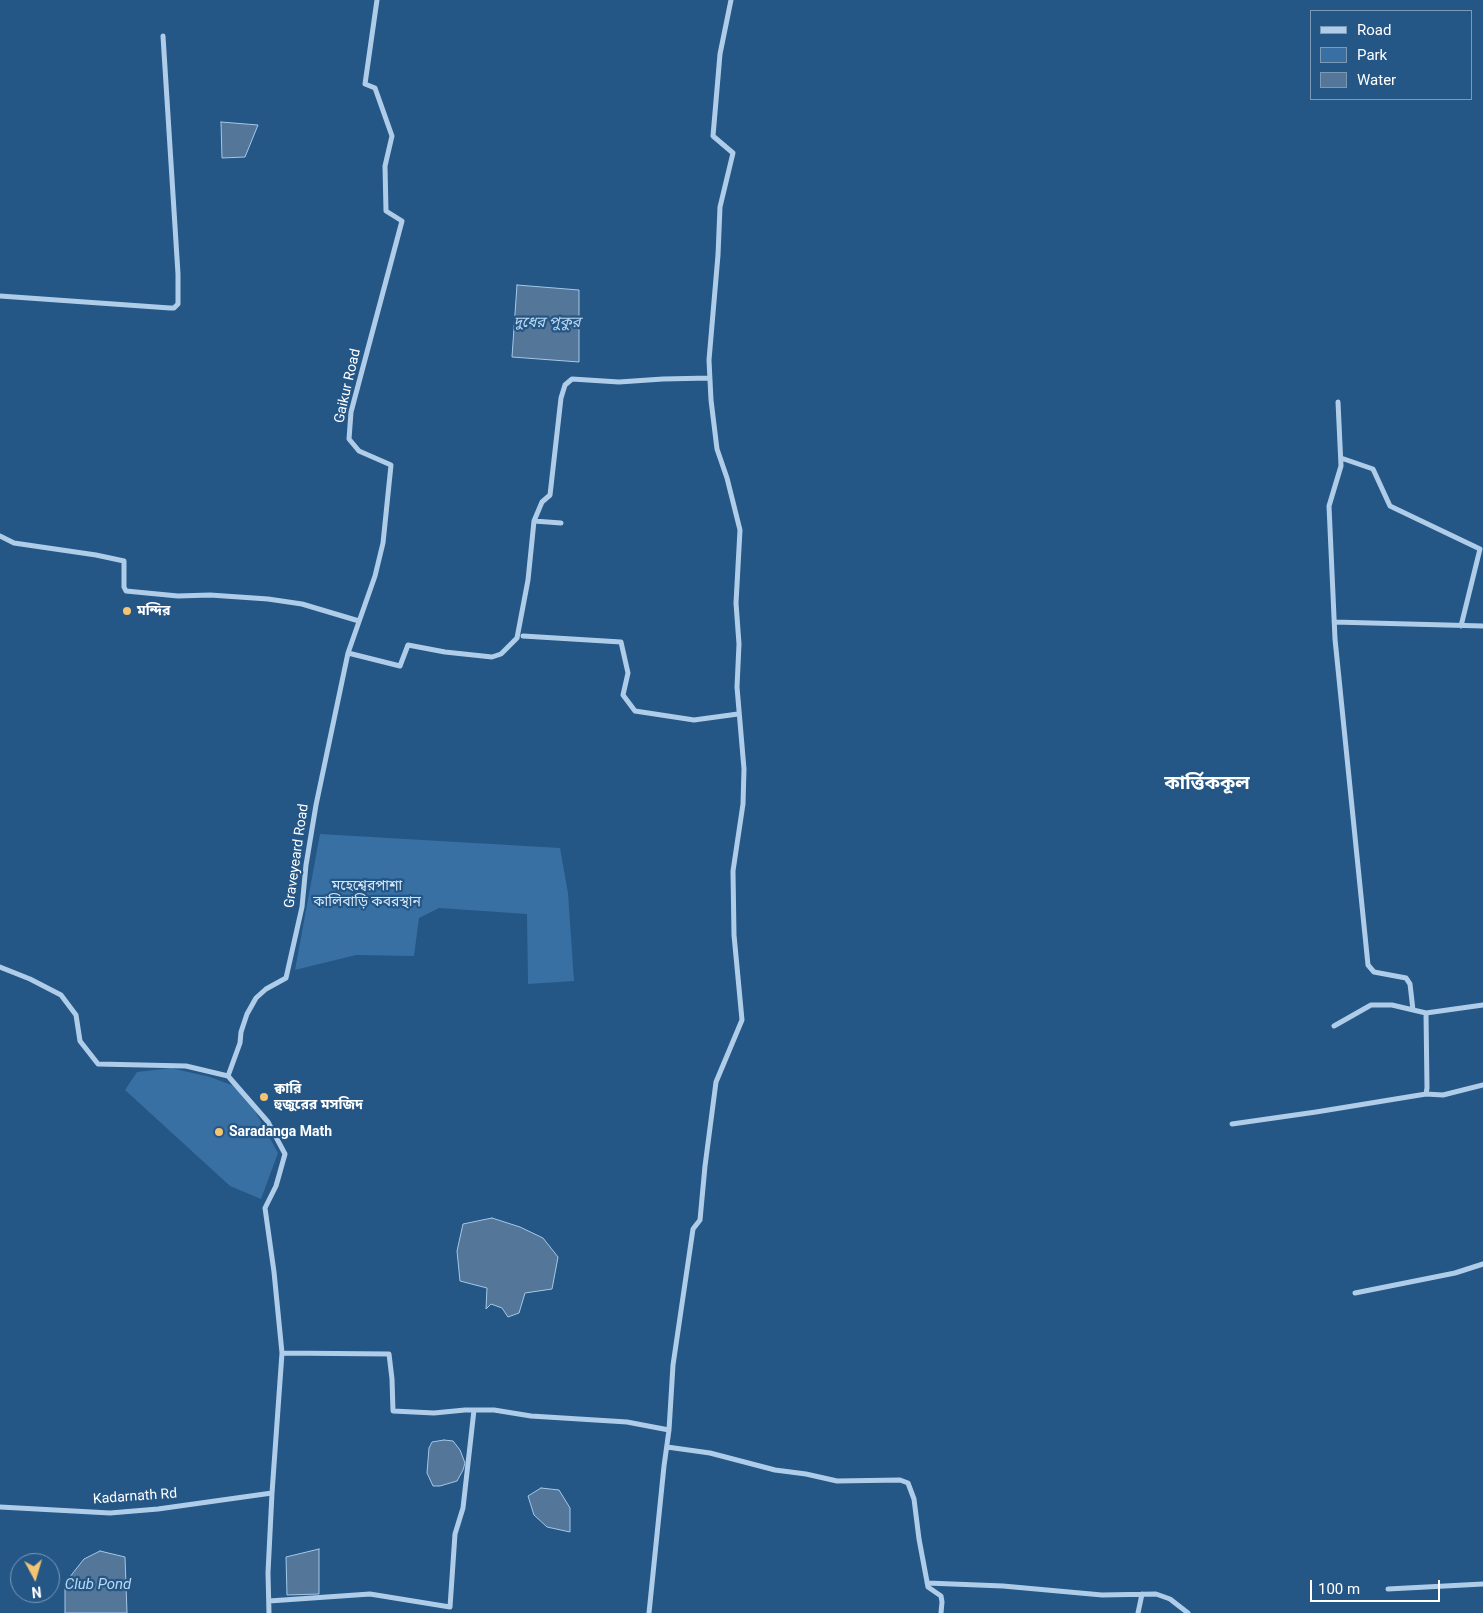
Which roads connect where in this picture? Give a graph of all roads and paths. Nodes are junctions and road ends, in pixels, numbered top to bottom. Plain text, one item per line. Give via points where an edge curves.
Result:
1 (377, 0) edge
2 (731, 0) edge
3 (163, 36) dead end
4 (0, 296) edge
5 (710, 378) junction
6 (1338, 402) dead end
7 (1341, 458) junction
8 (534, 521) junction
9 (561, 524) dead end
10 (0, 536) edge
11 (359, 621) junction
12 (1334, 622) junction
13 (1461, 626) junction
14 (1483, 626) edge
15 (523, 636) dead end
16 (348, 653) junction
17 (738, 714) junction
18 (0, 967) edge
19 (1483, 1006) edge
20 (1413, 1010) junction
21 (1426, 1013) junction
22 (1334, 1026) dead end
23 (228, 1076) junction
24 (1483, 1085) edge
25 (1426, 1094) junction
26 (1232, 1124) dead end
27 (1483, 1264) edge
28 (1355, 1293) dead end
29 (282, 1353) junction
30 (474, 1410) junction
31 (669, 1430) junction
32 (667, 1447) junction
33 (272, 1493) junction
34 (0, 1507) edge
35 (927, 1583) junction
36 (1483, 1584) edge
37 (1388, 1589) dead end
38 (1142, 1594) junction
39 (269, 1601) junction
40 (269, 1613) edge
41 (649, 1613) edge
42 (941, 1613) edge
43 (1138, 1613) edge
44 (1188, 1613) edge

1 - 11 street, Gaikur Road via 365,84 375,88 392,136 384,166 386,211 402,220 349,426 349,439 359,451 391,465 383,543
2 - 5 street via 720,54 713,136 733,154 720,207
3 - 4 street via 178,304 170,308
5 - 8 street via 619,382 572,379 565,385 561,398 550,495 542,502
5 - 17 street via 717,449 728,478 740,530 736,603
6 - 7 street
7 - 12 street via 1329,506
7 - 13 street via 1373,469 1390,506 1480,549
8 - 9 street
8 - 16 street via 518,638 501,654 492,657 408,645 400,666
10 - 11 street via 14,543 124,561 126,591 268,599 302,604
11 - 16 street, Graveyeard Road
12 - 13 street
12 - 20 street via 1368,965 1374,972 1406,978 1410,984
13 - 14 street
15 - 17 street via 621,642 628,673 623,695 635,711 694,720
16 - 23 street, Graveyeard Road via 316,805 302,907 286,978 256,998 247,1014
17 - 31 street via 744,769 743,804 733,871 734,935 742,1020 716,1082 700,1220 693,1229 673,1365
18 - 23 street via 61,995 76,1015 80,1041 98,1064 186,1066
19 - 21 street
20 - 21 street
20 - 22 street via 1371,1005
21 - 25 street
23 - 29 street via 268,1122 285,1154 276,1186 265,1208
24 - 25 street via 1443,1095
25 - 26 street
27 - 28 street via 1455,1273
29 - 30 street via 389,1354 393,1411 434,1413
29 - 33 street
30 - 31 street via 597,1419
30 - 39 street via 463,1508 455,1534 450,1607 370,1594
31 - 32 street
32 - 35 street via 710,1453 775,1470 837,1481 900,1480 908,1483 914,1498
32 - 41 street
33 - 34 street, Kadarnath Rd via 110,1514
33 - 39 street
35 - 38 street
35 - 42 street via 940,1596
36 - 37 street
38 - 43 street
38 - 44 street via 1170,1599
39 - 40 street

